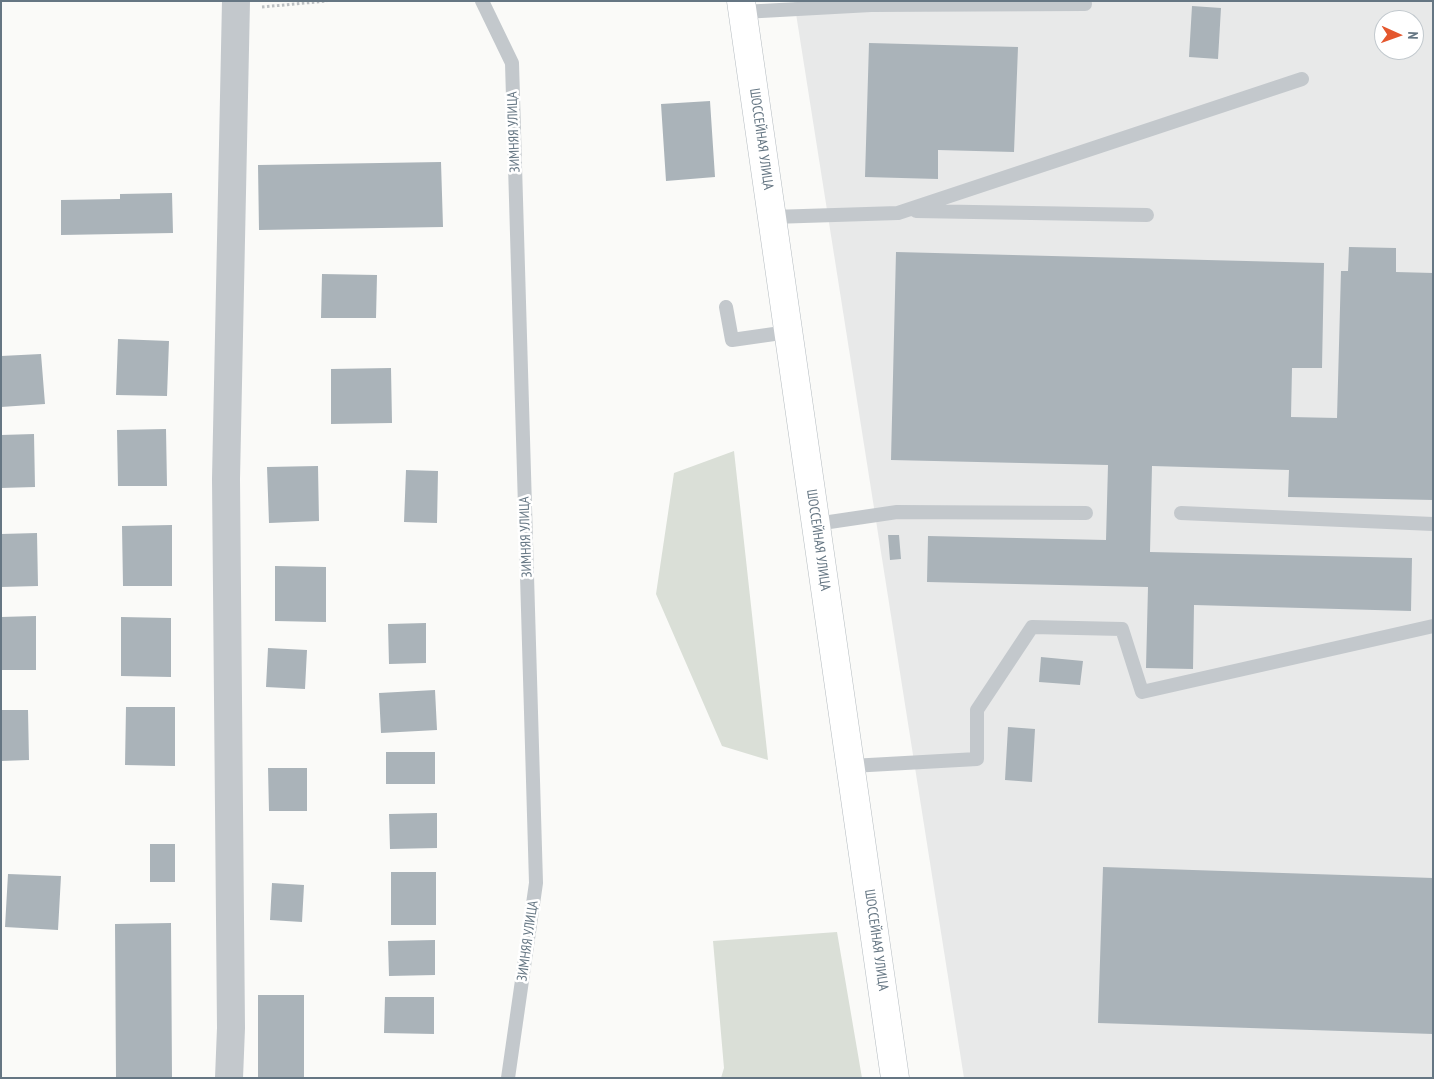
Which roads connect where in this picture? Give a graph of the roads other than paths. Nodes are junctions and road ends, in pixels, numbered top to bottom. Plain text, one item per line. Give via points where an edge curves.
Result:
1 (482, 1) edge
2 (1085, 4) dead end
3 (236, 6) edge
4 (742, 7) edge
5 (1302, 80) dead end
6 (905, 211) junction
7 (1147, 215) dead end
8 (772, 217) junction
9 (726, 307) dead end
10 (788, 332) junction
11 (1086, 513) dead end
12 (1181, 514) dead end
13 (816, 524) junction
14 (1433, 524) edge
15 (1433, 626) edge
16 (851, 766) junction
17 (229, 1078) edge
18 (508, 1078) edge
19 (896, 1078) edge

1 - 18 lane, ЗИМНЯЯ УЛИЦА via 512,63 536,883
2 - 4 lane
3 - 17 street via 226,479
4 - 8 main road, ШОССЕЙНАЯ УЛИЦА
5 - 6 lane
6 - 7 lane
6 - 8 lane
8 - 10 main road, ШОССЕЙНАЯ УЛИЦА
9 - 10 lane via 732,340
10 - 13 main road, ШОССЕЙНАЯ УЛИЦА
11 - 13 lane via 897,512
12 - 14 lane
13 - 16 main road, ШОССЕЙНАЯ УЛИЦА
15 - 16 lane via 1142,692 1122,629 1032,627 977,710 977,759
16 - 19 main road, ШОССЕЙНАЯ УЛИЦА

